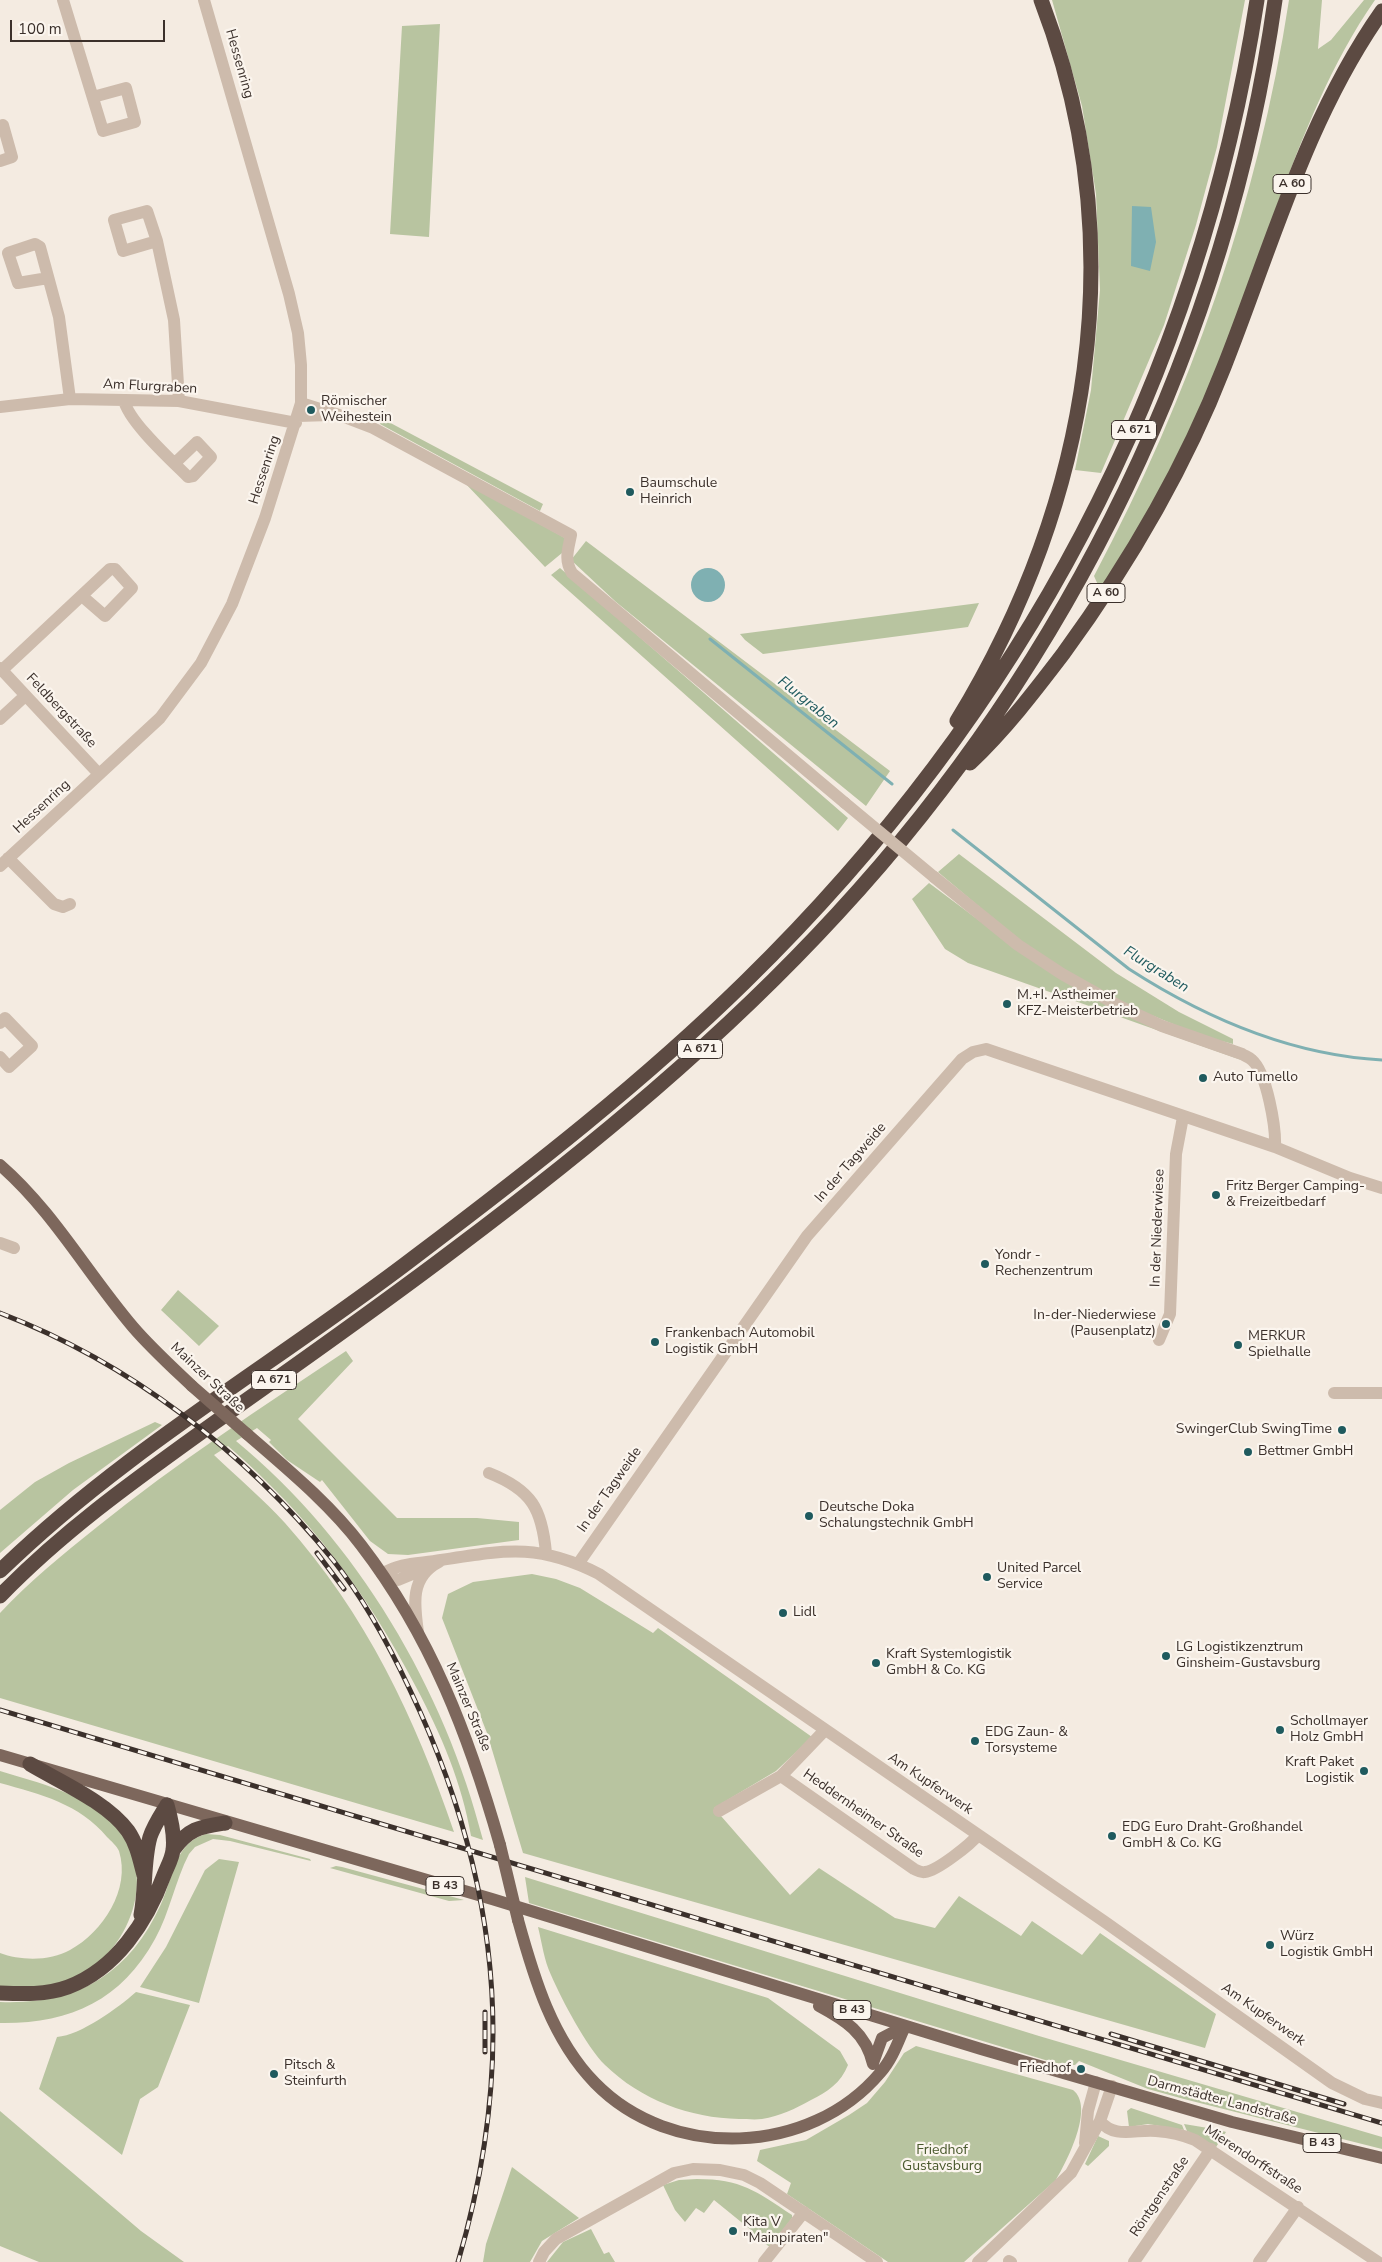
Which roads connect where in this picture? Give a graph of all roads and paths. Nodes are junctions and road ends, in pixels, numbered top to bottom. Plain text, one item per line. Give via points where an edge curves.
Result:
1 (63, 0) edge
2 (204, 0) edge
3 (1041, 0) edge
4 (1258, 0) edge
5 (1275, 0) edge
6 (1382, 12) edge
7 (94, 97) dead end
8 (0, 126) edge
9 (0, 161) edge
10 (157, 241) dead end
11 (48, 278) dead end
12 (70, 399) junction
13 (124, 400) junction
14 (179, 401) junction
15 (0, 408) edge
16 (298, 414) junction
17 (175, 463) dead end
18 (82, 596) dead end
19 (1, 669) edge
20 (26, 696) junction
21 (0, 719) edge
22 (99, 774) junction
23 (943, 788) junction
24 (899, 810) junction
25 (4, 862) edge
26 (70, 904) dead end
27 (0, 1023) edge
28 (1239, 1040) dead end
29 (1242, 1054) junction
30 (0, 1057) edge
31 (1183, 1117) junction
32 (1276, 1147) junction
33 (0, 1165) edge
34 (1382, 1188) edge
35 (0, 1243) edge
36 (14, 1248) dead end
37 (1159, 1340) dead end
38 (1334, 1393) dead end
39 (1382, 1393) edge
40 (489, 1473) dead end
41 (546, 1553) junction
42 (441, 1560) junction
43 (578, 1564) junction
44 (428, 1568) junction
45 (0, 1571) edge
46 (382, 1574) junction
47 (0, 1596) edge
48 (419, 1636) junction
49 (825, 1730) junction
50 (0, 1755) edge
51 (30, 1764) junction
52 (781, 1776) junction
53 (167, 1805) junction
54 (719, 1811) dead end
55 (225, 1823) junction
56 (978, 1835) junction
57 (173, 1850) junction
58 (144, 1875) junction
59 (139, 1924) junction
60 (0, 1993) edge
61 (799, 1994) junction
62 (905, 2026) junction
63 (877, 2068) junction
64 (1096, 2082) junction
65 (1112, 2086) junction
66 (1382, 2103) edge
67 (1100, 2121) junction
68 (1211, 2149) junction
69 (1084, 2152) junction
70 (1382, 2158) edge
71 (1298, 2207) junction
72 (804, 2212) junction
73 (539, 2262) edge
74 (764, 2262) edge
75 (876, 2262) edge
76 (978, 2262) edge
77 (1134, 2262) edge
78 (1259, 2262) edge
79 (1378, 2262) edge

1 - 7 street
2 - 16 street, Hessenring via 298,333 301,365
3 - 24 highway, A 671 via 1074,111 1088,196 1091,293 1083,390 1065,476 1019,603 973,695
4 - 24 highway, A 671 via 1235,122 1212,216 1182,308 1135,428 1071,558 1020,644 965,726
5 - 23 highway, A 60 via 1261,84 1234,199 1202,305 1164,404 1120,502 1065,605 1003,705
6 - 23 highway, A 60 via 1345,67 1314,131 1194,438 1141,538 1110,588 1030,698 999,734
8 - 9 street via 3,125 12,157
10 - 14 street via 174,320
11 - 12 street via 65,349
12 - 13 street, Am Flurgraben
12 - 15 street, Am Flurgraben
13 - 14 street, Am Flurgraben
13 - 17 street via 131,416
14 - 16 street, Am Flurgraben
16 - 22 street, Hessenring via 265,518 232,604 201,663 160,718
16 - 29 street, Am Flurgraben, bridge via 339,415 373,428 571,535 566,565 572,573 1018,945 1119,1006 1162,1026
18 - 19 street
19 - 20 street, Feldbergstraße
20 - 21 street
20 - 22 street, Feldbergstraße
22 - 25 street, Hessenring
23 - 47 highway, A 671 via 836,915 724,1027 647,1096 415,1280 87,1516
24 - 45 highway, A 671 via 837,886 781,946 709,1017 609,1105 396,1272 107,1477 44,1529
25 - 26 street via 54,904 63,907
27 - 30 street via 5,1018 32,1046 9,1067
28 - 29 street
29 - 32 street via 1258,1068 1267,1094
31 - 32 street, In der Tagweide
31 - 37 street, In der Niederwiese via 1176,1154 1170,1314
31 - 43 street, In der Tagweide via 986,1049 962,1059 807,1236
32 - 34 street
33 - 46 main road, Mainzer Straße, bridge via 20,1182 53,1220 133,1327 192,1386 322,1503 360,1543
35 - 36 street
38 - 39 street
40 - 41 street via 531,1499 541,1520
41 - 42 street, Am Kupferwerk via 489,1552
41 - 43 street, Am Kupferwerk
42 - 44 street, Am Kupferwerk
42 - 46 street, Am Kupferwerk via 404,1564
43 - 49 street, Am Kupferwerk via 607,1579
44 - 46 street, Am Kupferwerk via 398,1580
44 - 48 street via 415,1598
46 - 48 main road, Mainzer Straße
48 - 63 main road, Mainzer Straße, bridge via 460,1719 475,1760 532,1969 555,2024 571,2052 612,2099 674,2131 720,2139 749,2139 792,2130 838,2111 861,2092
49 - 52 street, Heddernheimer Straße
49 - 56 street, Am Kupferwerk
50 - 51 main road, B 43
51 - 53 main road, B 43
51 - 58 highway via 104,1807 117,1819 128,1832
52 - 54 street, Heddernheimer Straße
52 - 56 street, Heddernheimer Straße via 920,1872 931,1871 972,1843
53 - 55 main road, B 43
53 - 57 highway
53 - 58 highway via 150,1836
55 - 57 highway via 196,1828 183,1836
55 - 61 main road, B 43 via 492,1899
56 - 66 street, Am Kupferwerk via 1332,2083 1365,2099
57 - 59 highway via 155,1896
58 - 59 highway
59 - 60 highway via 116,1956 84,1980 46,1992
61 - 62 main road, B 43
61 - 63 main road via 855,2028
62 - 63 main road via 882,2038
62 - 64 main road, B 43
64 - 65 main road, B 43
64 - 69 street via 1088,2111
65 - 67 street
65 - 70 main road, Darmstädter Landstraße / B 43 via 1232,2122
67 - 68 street, Mierendorffstraße via 1112,2131 1155,2130 1177,2134
67 - 69 street
68 - 71 street, Mierendorffstraße
68 - 77 street, Röntgenstraße
69 - 76 street via 1071,2173
71 - 78 street
71 - 79 street, Mierendorffstraße
72 - 73 street via 744,2175 704,2169 680,2172 556,2239
72 - 74 street
72 - 75 street

